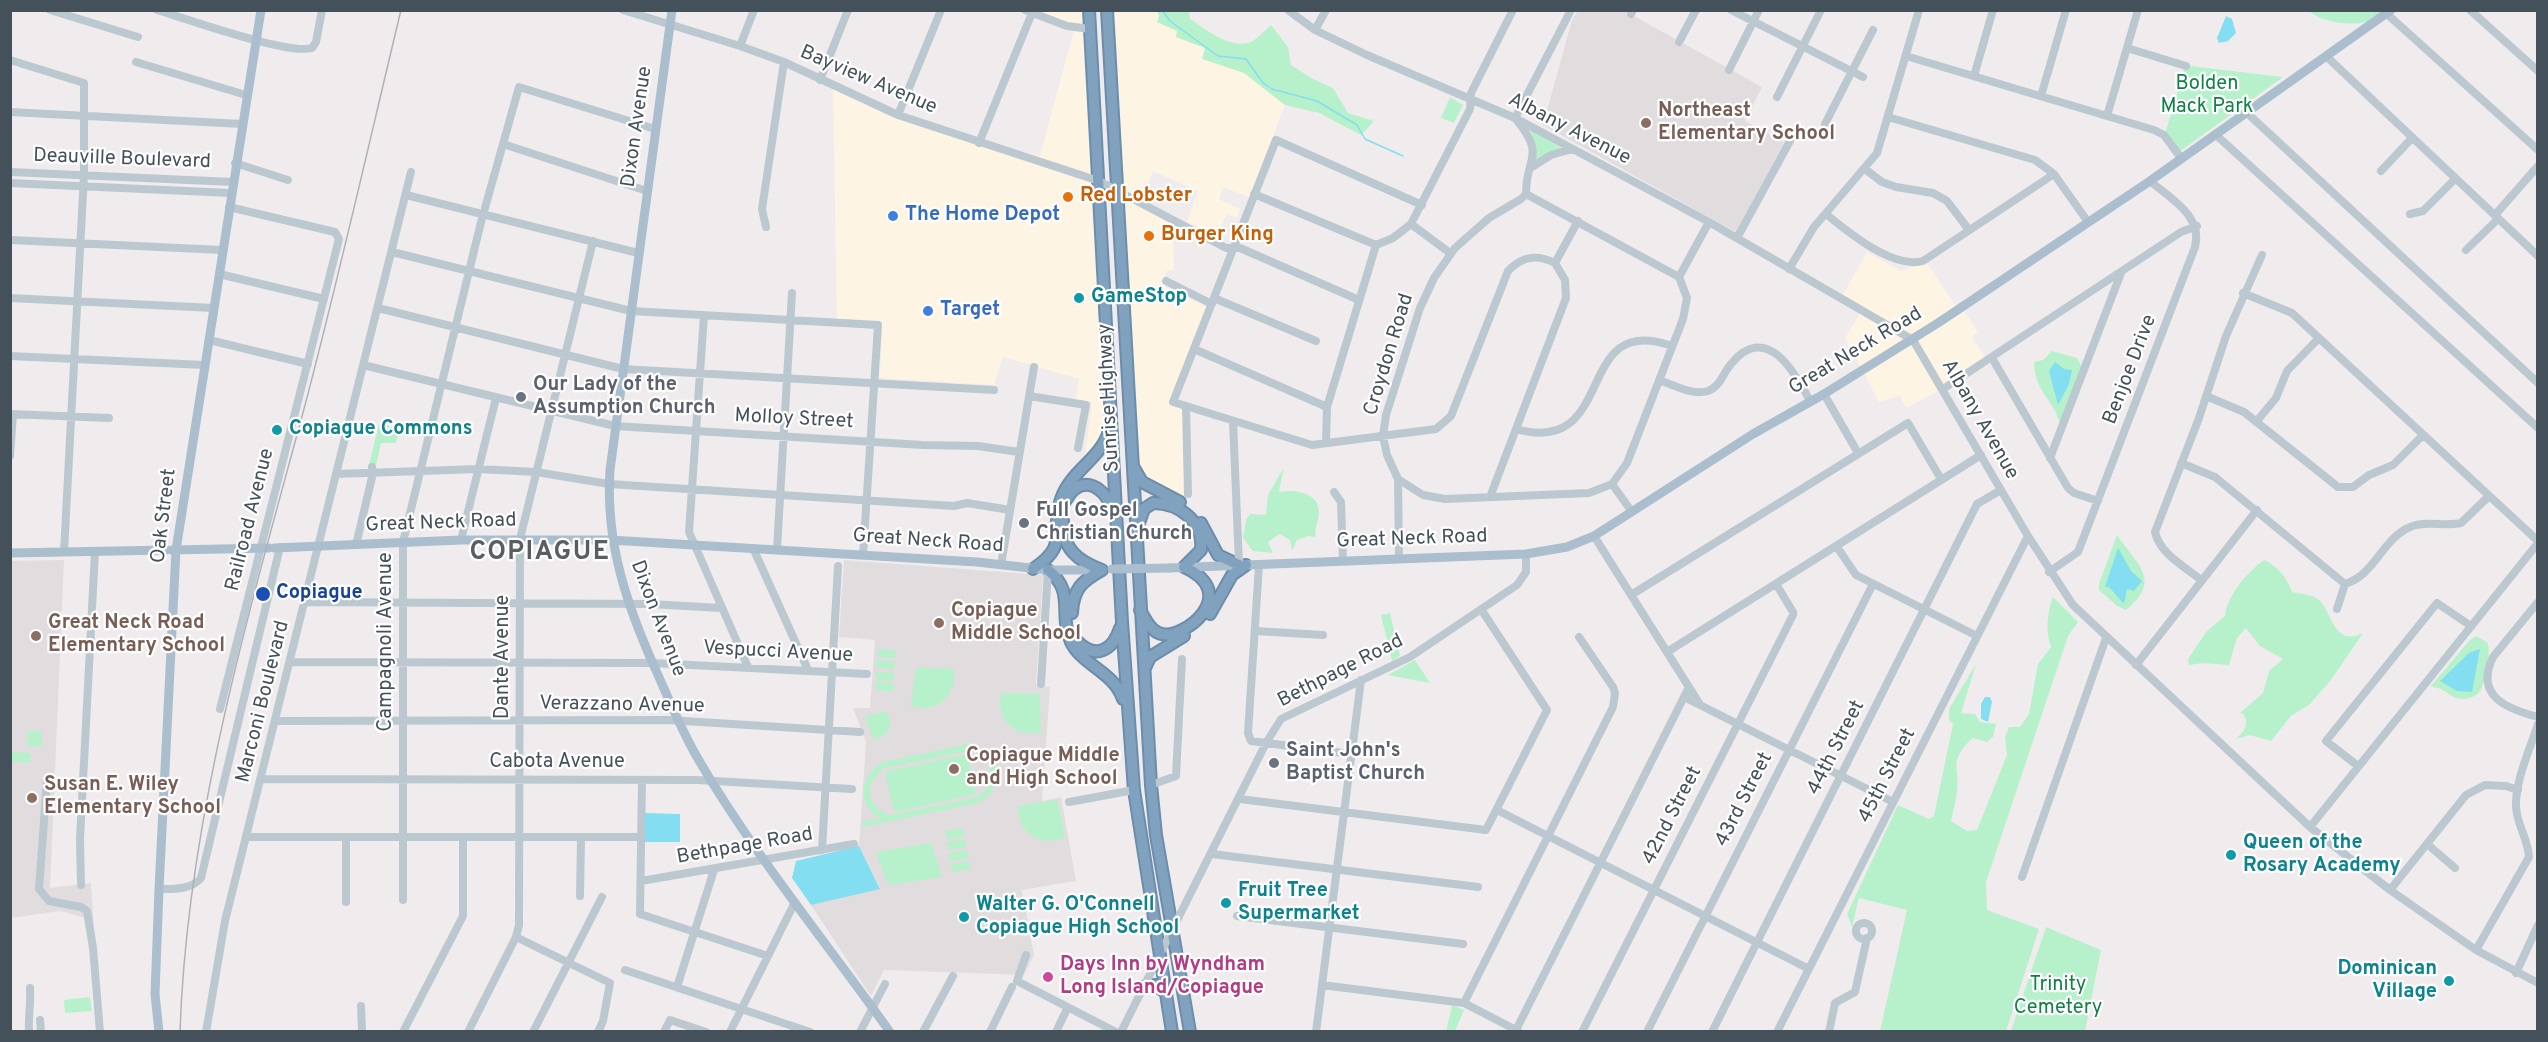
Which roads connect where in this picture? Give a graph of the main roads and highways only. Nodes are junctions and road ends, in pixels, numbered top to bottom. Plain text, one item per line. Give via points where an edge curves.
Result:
1 (261, 10) edge
2 (672, 10) edge
3 (1089, 10) edge
4 (1107, 10) edge
5 (2389, 12) edge
6 (1112, 419) junction
7 (1131, 456) junction
8 (1117, 520) junction
9 (1136, 536) junction
10 (613, 540) junction
11 (171, 550) junction
12 (10, 553) edge
13 (1243, 565) junction
14 (1184, 567) junction
15 (1033, 568) junction
16 (1107, 569) junction
17 (1048, 570) junction
18 (1139, 607) junction
19 (1122, 622) junction
20 (1144, 678) junction
21 (1128, 711) junction
22 (1143, 987) road end
23 (1165, 993) junction
24 (159, 1032) edge
25 (890, 1032) edge
26 (1172, 1032) edge
27 (1190, 1032) edge

1 - 11 main road, Oak Street
2 - 10 main road, Dixon Avenue via 615,426 609,484
3 - 6 highway, Sunrise Highway
4 - 7 highway, Sunrise Highway
5 - 13 main road, Great Neck Road via 2150,181 1912,340 1753,434 1594,537 1568,548 1526,554
6 - 8 highway, Sunrise Highway
6 - 15 highway via 1106,444 1070,481 1060,500 1054,551
7 - 9 highway, Sunrise Highway
7 - 13 highway via 1142,482 1194,512 1218,555
8 - 16 highway via 1111,501 1100,488 1079,486 1066,501 1062,526 1074,557
8 - 19 highway, Sunrise Highway
9 - 14 highway via 1144,510 1153,504 1176,507 1189,516 1202,541 1201,550
9 - 18 highway, Sunrise Highway
10 - 11 main road, Great Neck Road via 461,540
10 - 15 main road, Great Neck Road
10 - 25 main road, Dixon Avenue via 628,604 680,723 766,861
11 - 12 main road, Great Neck Road
11 - 24 main road, Oak Street via 156,994
13 - 14 main road, Great Neck Road
13 - 20 highway via 1232,575 1199,626 1150,657
14 - 16 main road, Great Neck Road, bridge
14 - 18 highway via 1197,573 1210,590 1210,602 1193,622 1171,635 1161,634
15 - 17 main road, Great Neck Road
16 - 17 main road, Great Neck Road
16 - 19 highway via 1082,581 1076,591 1072,602 1073,631 1086,650 1097,653 1114,642
17 - 21 highway via 1064,585 1067,632 1073,645 1111,678
18 - 20 highway, Sunrise Highway
19 - 21 highway, Sunrise Highway
20 - 27 highway, Sunrise Highway via 1151,785
21 - 23 highway, Sunrise Highway via 1134,790
22 - 23 highway via 1155,985
23 - 26 highway, Sunrise Highway

